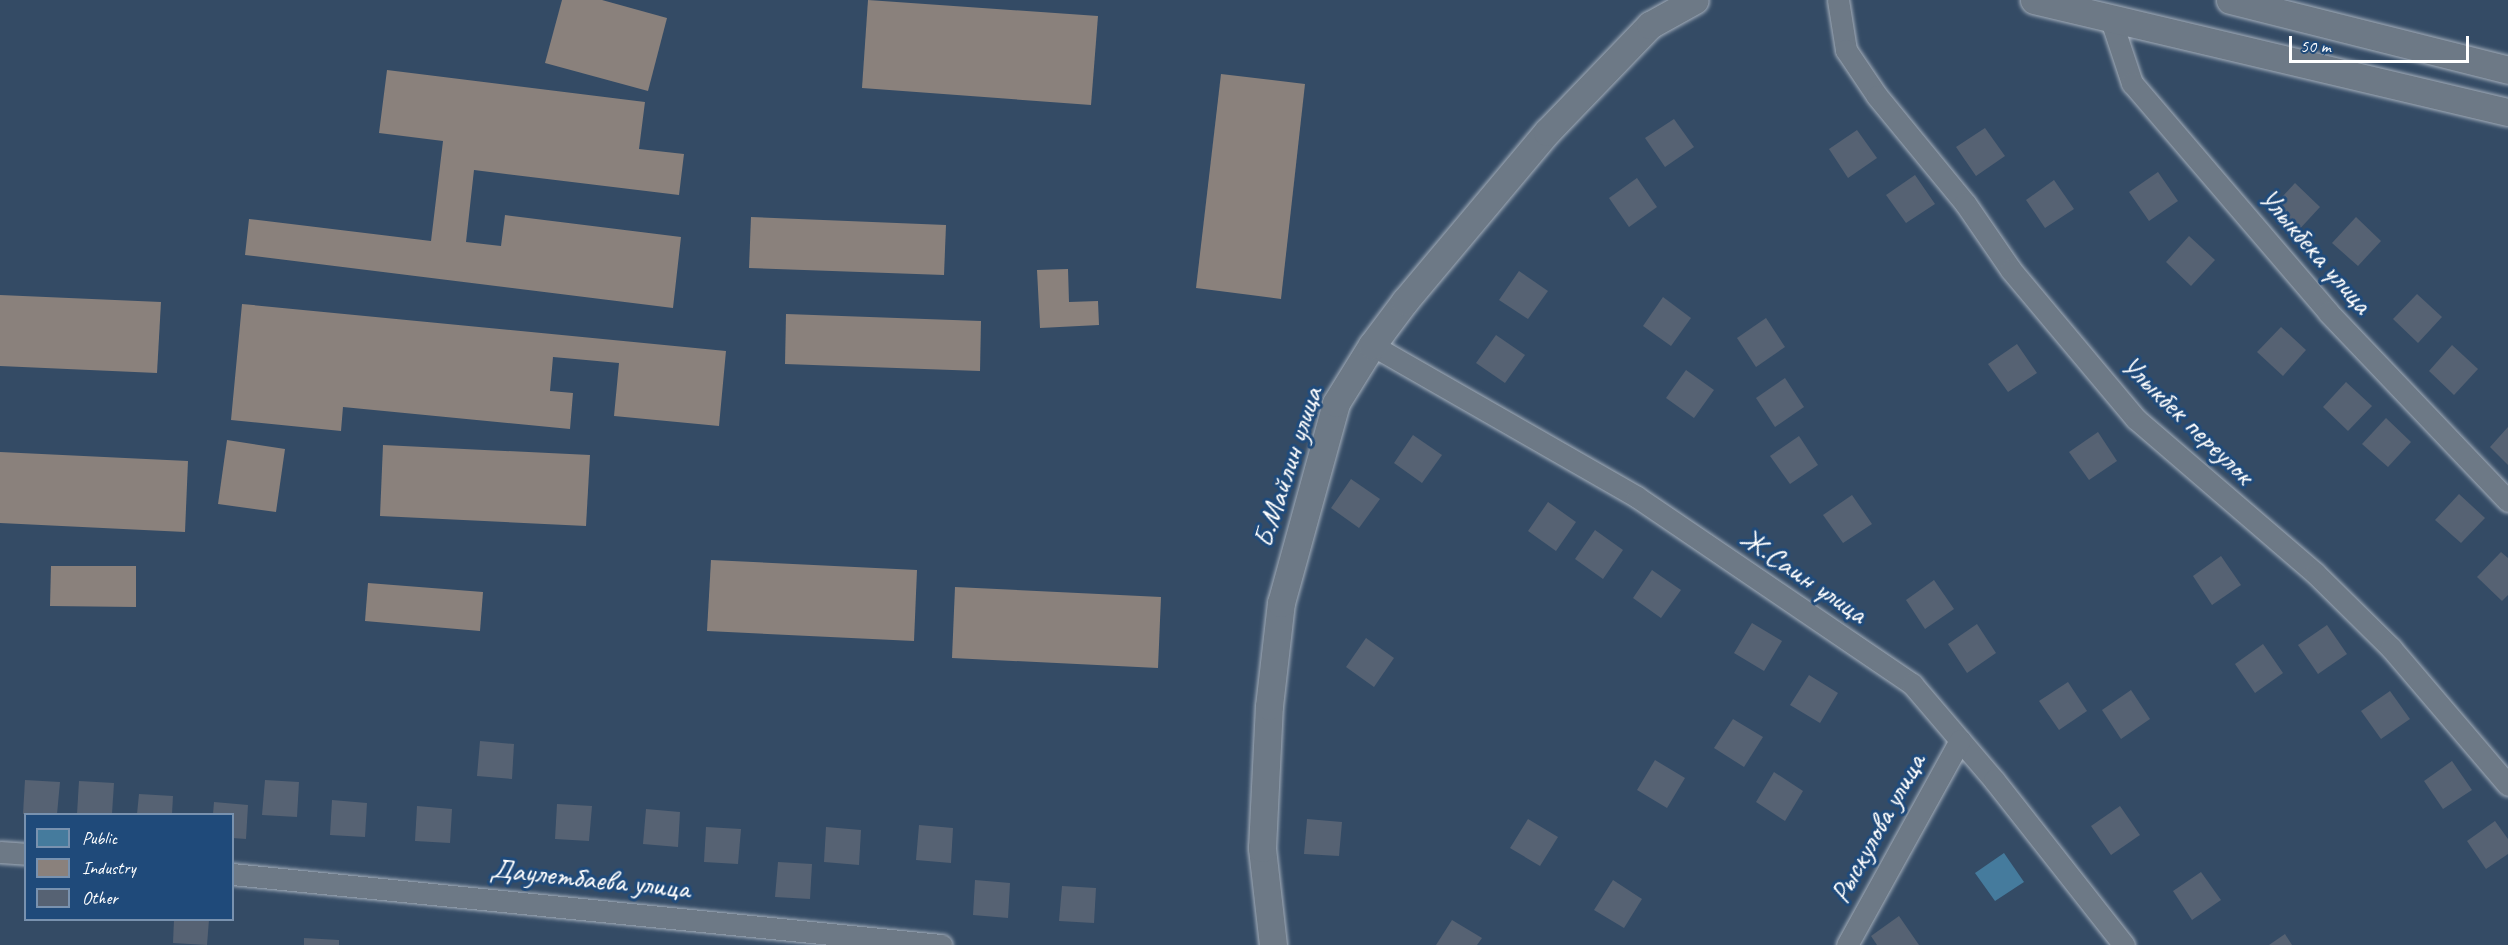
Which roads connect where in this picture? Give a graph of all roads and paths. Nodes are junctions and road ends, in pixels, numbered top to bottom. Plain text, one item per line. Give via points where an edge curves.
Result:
1 (1695, 0) edge
2 (1838, 0) edge
3 (2034, 0) edge
4 (2230, 0) edge
5 (2110, 17) junction
6 (2508, 70) edge
7 (2508, 112) edge
8 (1372, 345) junction
9 (2508, 501) edge
10 (1960, 740) junction
11 (2508, 785) edge
12 (0, 852) edge
13 (24, 854) edge
14 (234, 874) edge
15 (941, 945) edge
16 (1273, 945) edge
17 (1847, 945) edge
18 (2124, 945) edge

1 - 8 street, Б.Майлин улица via 1650,25 1547,132
2 - 11 street, Улыкбек переулок via 1846,50 1877,96 1965,203 2011,270 2122,401 2223,496 2315,573 2391,648
3 - 5 street
4 - 6 street
5 - 7 street
5 - 9 street, Улыкбека улица via 2133,82 2328,312
8 - 10 street, Ж.Саин улица via 1636,497 1911,684
8 - 16 street, Б.Майлин улица via 1336,403 1281,603 1269,706 1262,848
10 - 17 street, Рыскулова улица
10 - 18 street, Ж.Саин улица
12 - 13 street
14 - 15 street, Даулетбаева улица

